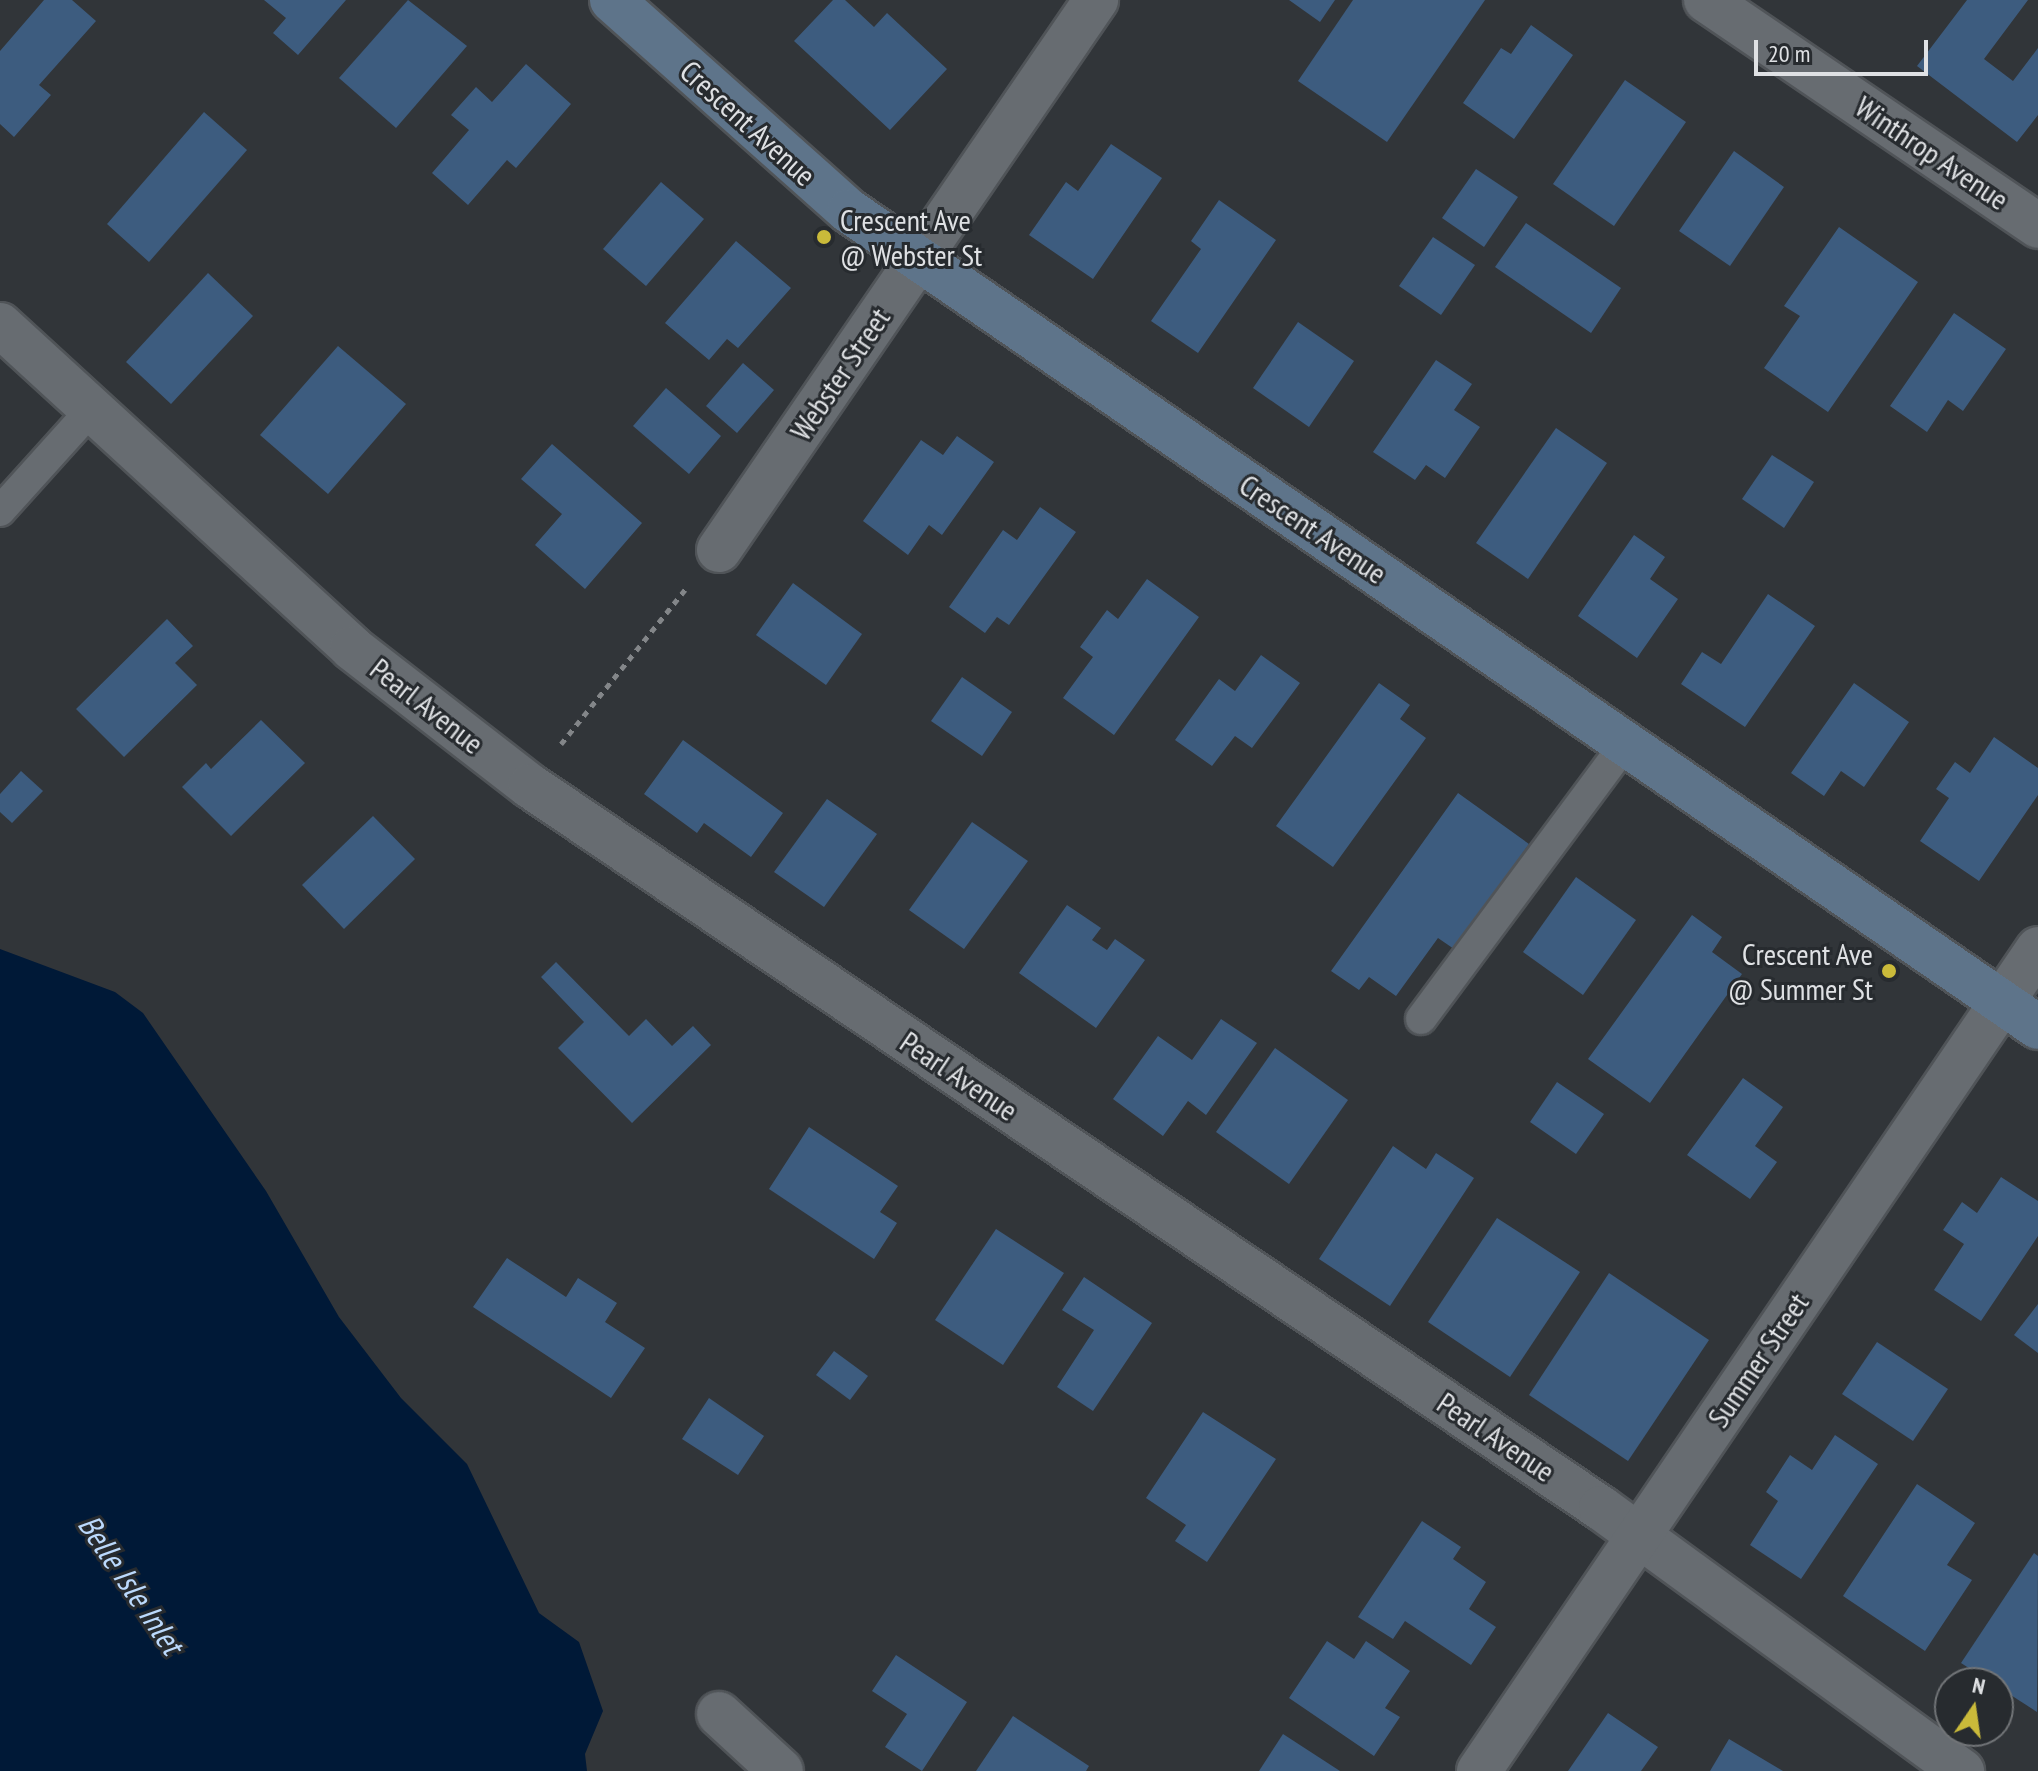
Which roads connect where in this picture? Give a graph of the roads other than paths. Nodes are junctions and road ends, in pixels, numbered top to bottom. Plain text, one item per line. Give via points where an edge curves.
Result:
1 (612, 0) edge
2 (1096, 0) edge
3 (1706, 0) edge
4 (2038, 226) edge
5 (919, 259) junction
6 (0, 325) edge
7 (91, 410) junction
8 (0, 511) edge
9 (719, 550) road end
10 (1626, 743) junction
11 (2038, 949) edge
12 (2002, 1002) junction
13 (1421, 1019) dead end
14 (2038, 1027) edge
15 (1639, 1535) junction
16 (719, 1714) dead end
17 (781, 1771) edge
18 (1479, 1771) edge
19 (1962, 1771) edge

1 - 5 street, Crescent Avenue via 804,176
2 - 5 street, Webster Street
3 - 4 street, Winthrop Avenue
5 - 9 street, Webster Street
5 - 10 street, Crescent Avenue
6 - 7 street, Pearl Avenue
7 - 8 lane
7 - 15 street, Pearl Avenue via 352,648 530,786
10 - 12 street, Crescent Avenue
10 - 13 lane
11 - 12 street, Summer Street
12 - 14 street, Crescent Avenue
12 - 15 street, Summer Street
15 - 18 street, Summer Street
15 - 19 street, Pearl Avenue
16 - 17 street

